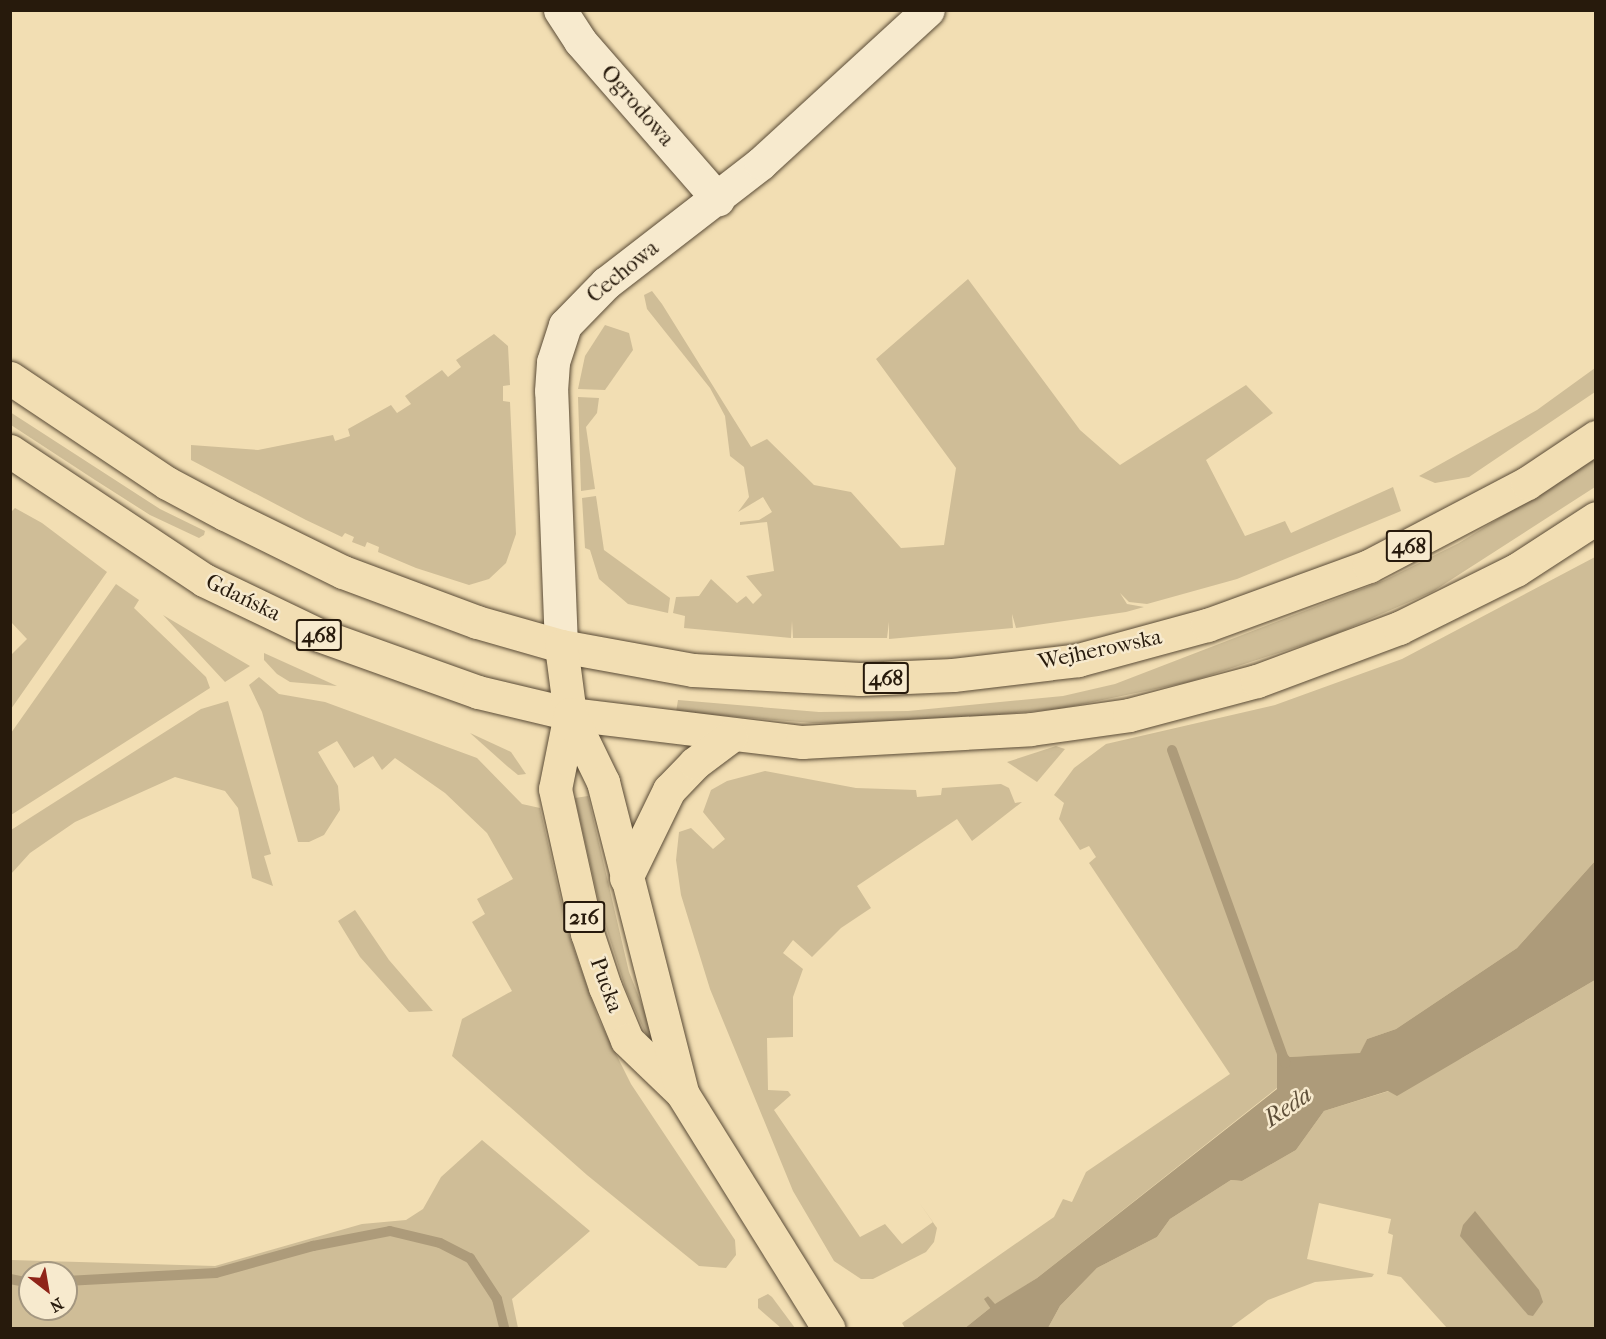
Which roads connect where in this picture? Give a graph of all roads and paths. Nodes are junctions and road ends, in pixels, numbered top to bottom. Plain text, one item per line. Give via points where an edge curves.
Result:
1 (560, 10) edge
2 (928, 10) edge
3 (718, 199) junction
4 (10, 378) edge
5 (1596, 437) edge
6 (10, 451) edge
7 (1596, 518) edge
8 (561, 646) junction
9 (570, 714) junction
10 (731, 736) junction
11 (626, 878) junction
12 (682, 1093) junction
13 (828, 1329) edge

1 - 3 street, Ogrodowa via 580,41
2 - 3 street, Cechowa
3 - 8 street, Cechowa via 584,303 559,338 551,391
4 - 8 main road, 468 via 167,483 279,542 344,572 477,622
5 - 8 main road, Wejherowska / 468 via 1527,483 1370,566 1208,625 1078,660 953,675 860,679 693,670
6 - 9 main road, Gdańska / 468 via 204,580 319,635 478,692
7 - 10 main road, 468 via 1516,570 1399,628 1257,681 1129,715 1031,729 928,737 802,742
8 - 9 main road, Pucka
9 - 10 main road, 468
9 - 11 main road, Pucka / 216 via 603,782
9 - 12 main road, Pucka / 216 via 555,789 587,933 627,1040
10 - 11 main road, 216 via 695,763 669,790
11 - 12 main road, Pucka / 216
12 - 13 main road, Pucka / 216

